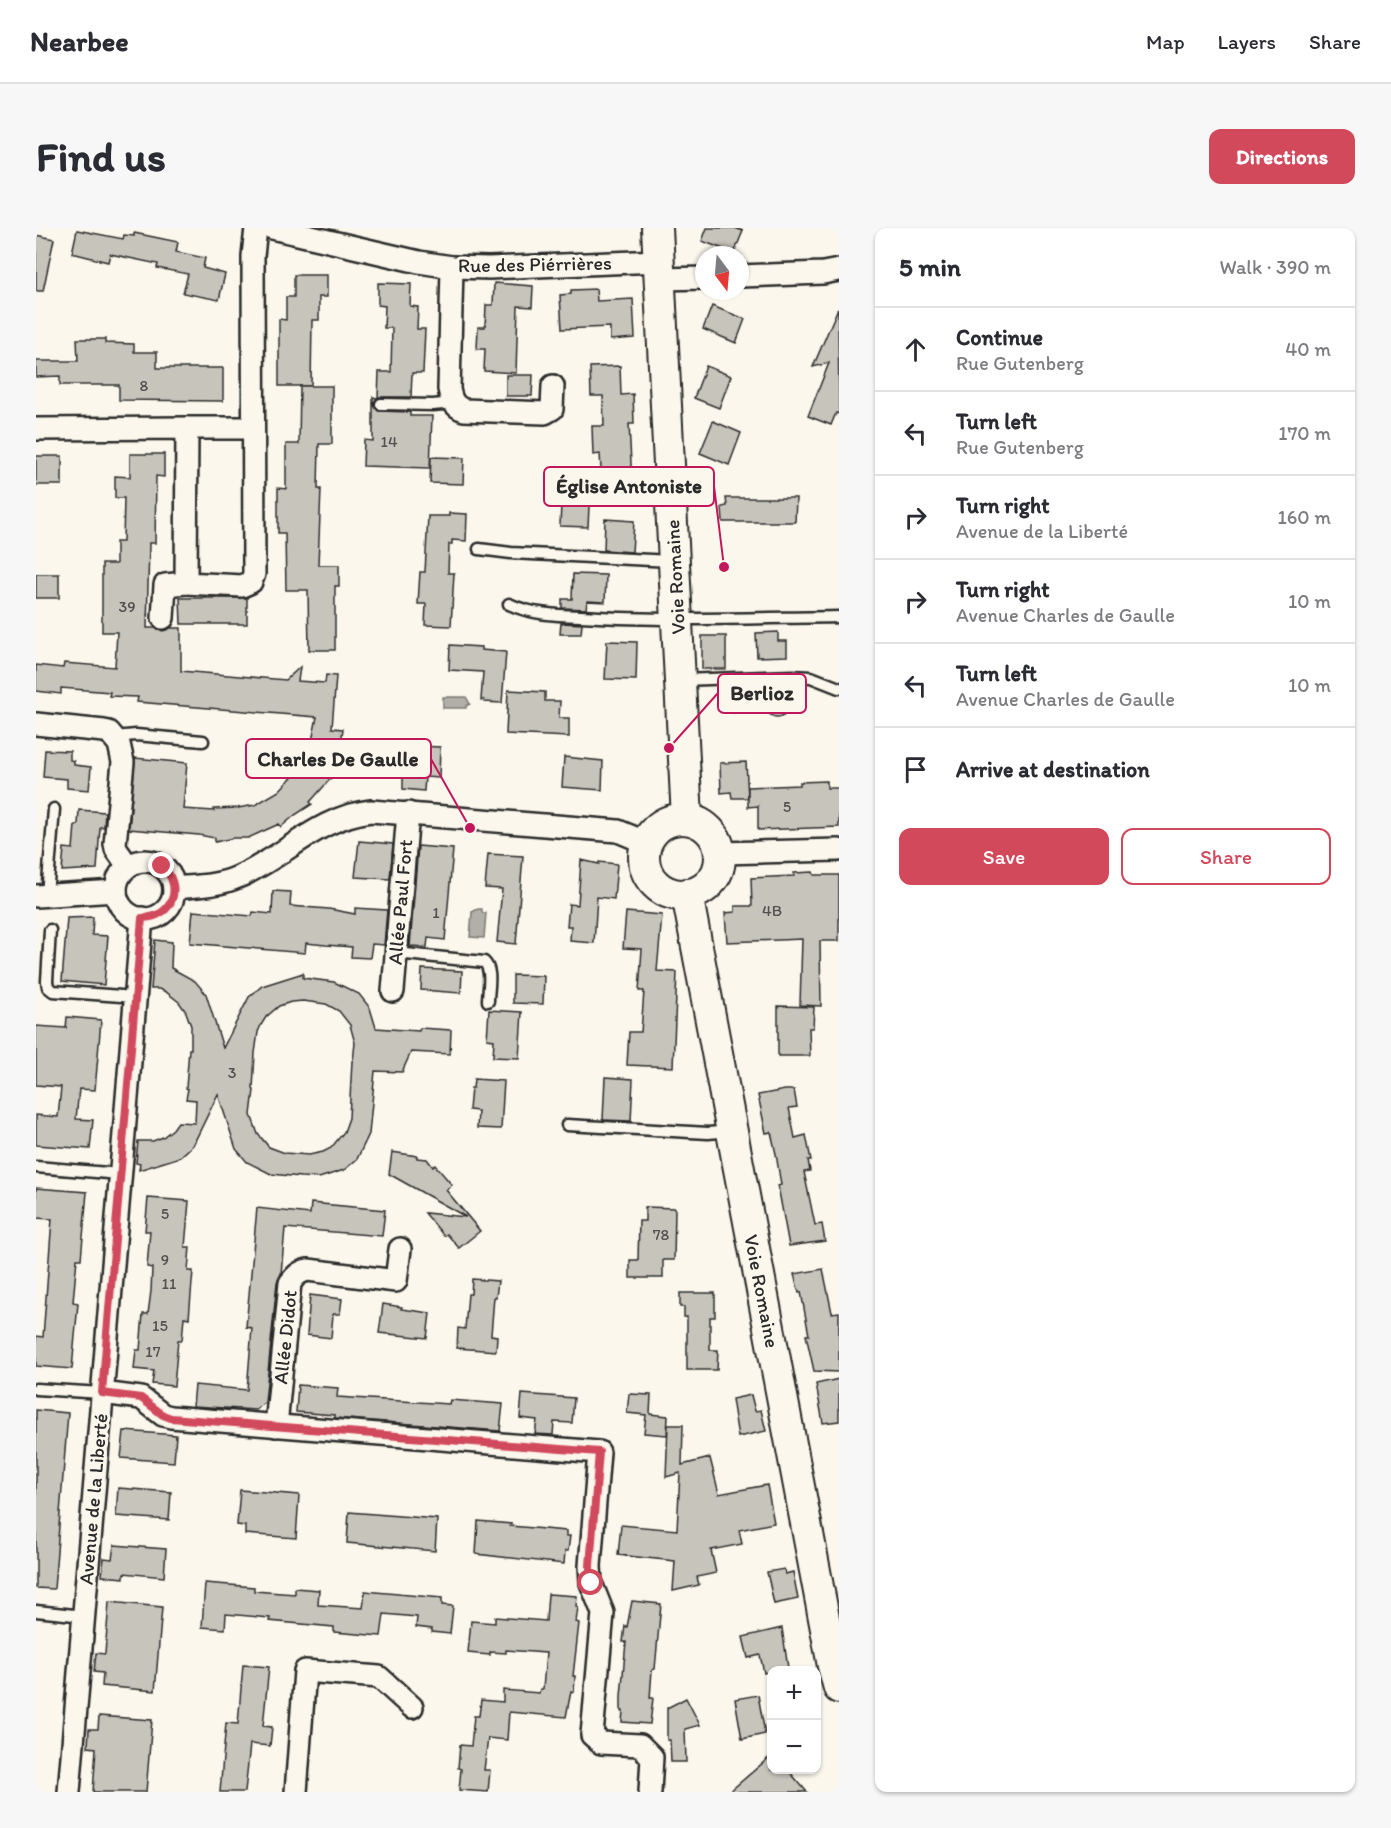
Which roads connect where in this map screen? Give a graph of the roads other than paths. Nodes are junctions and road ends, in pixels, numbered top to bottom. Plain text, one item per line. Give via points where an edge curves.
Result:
1 (256, 228) edge
2 (272, 228) edge
3 (657, 228) edge
4 (452, 267) junction
5 (659, 270) junction
6 (839, 270) edge
7 (695, 276) edge
8 (749, 276) edge
9 (553, 386) dead end
10 (453, 403) junction
11 (381, 404) dead end
12 (187, 428) junction
13 (253, 428) junction
14 (36, 429) edge
15 (479, 549) dead end
16 (674, 561) junction
17 (186, 583) junction
18 (509, 604) dead end
19 (839, 617) edge
20 (163, 618) dead end
21 (676, 619) junction
22 (680, 680) junction
23 (839, 688) edge
24 (36, 724) edge
25 (115, 737) junction
26 (203, 741) dead end
27 (54, 808) dead end
28 (408, 813) junction
29 (687, 819) junction
30 (647, 843) junction
31 (839, 850) edge
32 (720, 853) junction
33 (128, 866) junction
34 (174, 888) junction
35 (116, 891) junction
36 (687, 894) junction
37 (42, 895) edge
38 (142, 918) junction
39 (50, 930) dead end
40 (396, 953) junction
41 (393, 991) dead end
42 (135, 997) junction
43 (488, 1001) dead end
44 (567, 1125) dead end
45 (732, 1131) junction
46 (36, 1167) edge
47 (120, 1174) junction
48 (400, 1249) dead end
49 (36, 1389) edge
50 (102, 1393) junction
51 (276, 1426) junction
52 (36, 1611) edge
53 (84, 1616) junction
54 (839, 1688) edge
55 (412, 1707) dead end
56 (69, 1792) edge
57 (296, 1792) edge
58 (650, 1792) edge

1 - 13 street
2 - 4 street, Rue des Piérrières
3 - 5 street, Voie Romaine
4 - 5 street, Rue des Piérrières
4 - 10 street via 449,389
5 - 7 street, Rue des Piérrières
5 - 16 street, Voie Romaine
6 - 8 street
9 - 10 street via 552,410 545,413 464,410
10 - 11 lane
12 - 13 street
12 - 14 street
12 - 17 street
13 - 17 street via 251,582 242,586
15 - 16 lane
16 - 21 street, Voie Romaine
17 - 20 street via 165,585
18 - 21 lane via 541,614
19 - 21 lane
21 - 22 street, Voie Romaine
22 - 23 lane via 793,676 810,677
22 - 29 street, Voie Romaine
24 - 25 street via 104,731
25 - 26 lane via 142,735
25 - 33 street via 123,762 115,844
27 - 37 lane
28 - 30 street via 618,831
28 - 34 street via 371,811 344,816 237,878
28 - 40 street, Allée Paul Fort
29 - 30 street via 663,824
29 - 32 street via 710,830
30 - 36 street via 644,855 652,880 674,894
31 - 32 street
32 - 36 street via 720,865 708,885
33 - 34 street via 155,863 167,871
33 - 35 street via 120,875
34 - 38 street via 165,910 155,917
35 - 37 street
35 - 38 street via 123,909
36 - 45 street, Voie Romaine
38 - 42 street, Avenue de la Liberté
39 - 42 lane via 47,981 53,991
40 - 41 street, Allée Paul Fort
40 - 43 lane via 483,962 489,972
42 - 47 street, Avenue de la Liberté
44 - 45 lane
45 - 54 street, Voie Romaine
46 - 47 lane
47 - 50 street, Avenue de la Liberté
48 - 51 street, Allée Didot via 396,1281 308,1270 290,1283
49 - 50 lane
50 - 51 street via 141,1398 171,1418
50 - 53 street, Avenue de la Liberté
51 - 58 street via 599,1452 590,1566 591,1583 603,1613 592,1735 601,1743 640,1745 652,1757
52 - 53 lane
53 - 56 street, Avenue de la Liberté
55 - 57 street via 379,1677 305,1671

